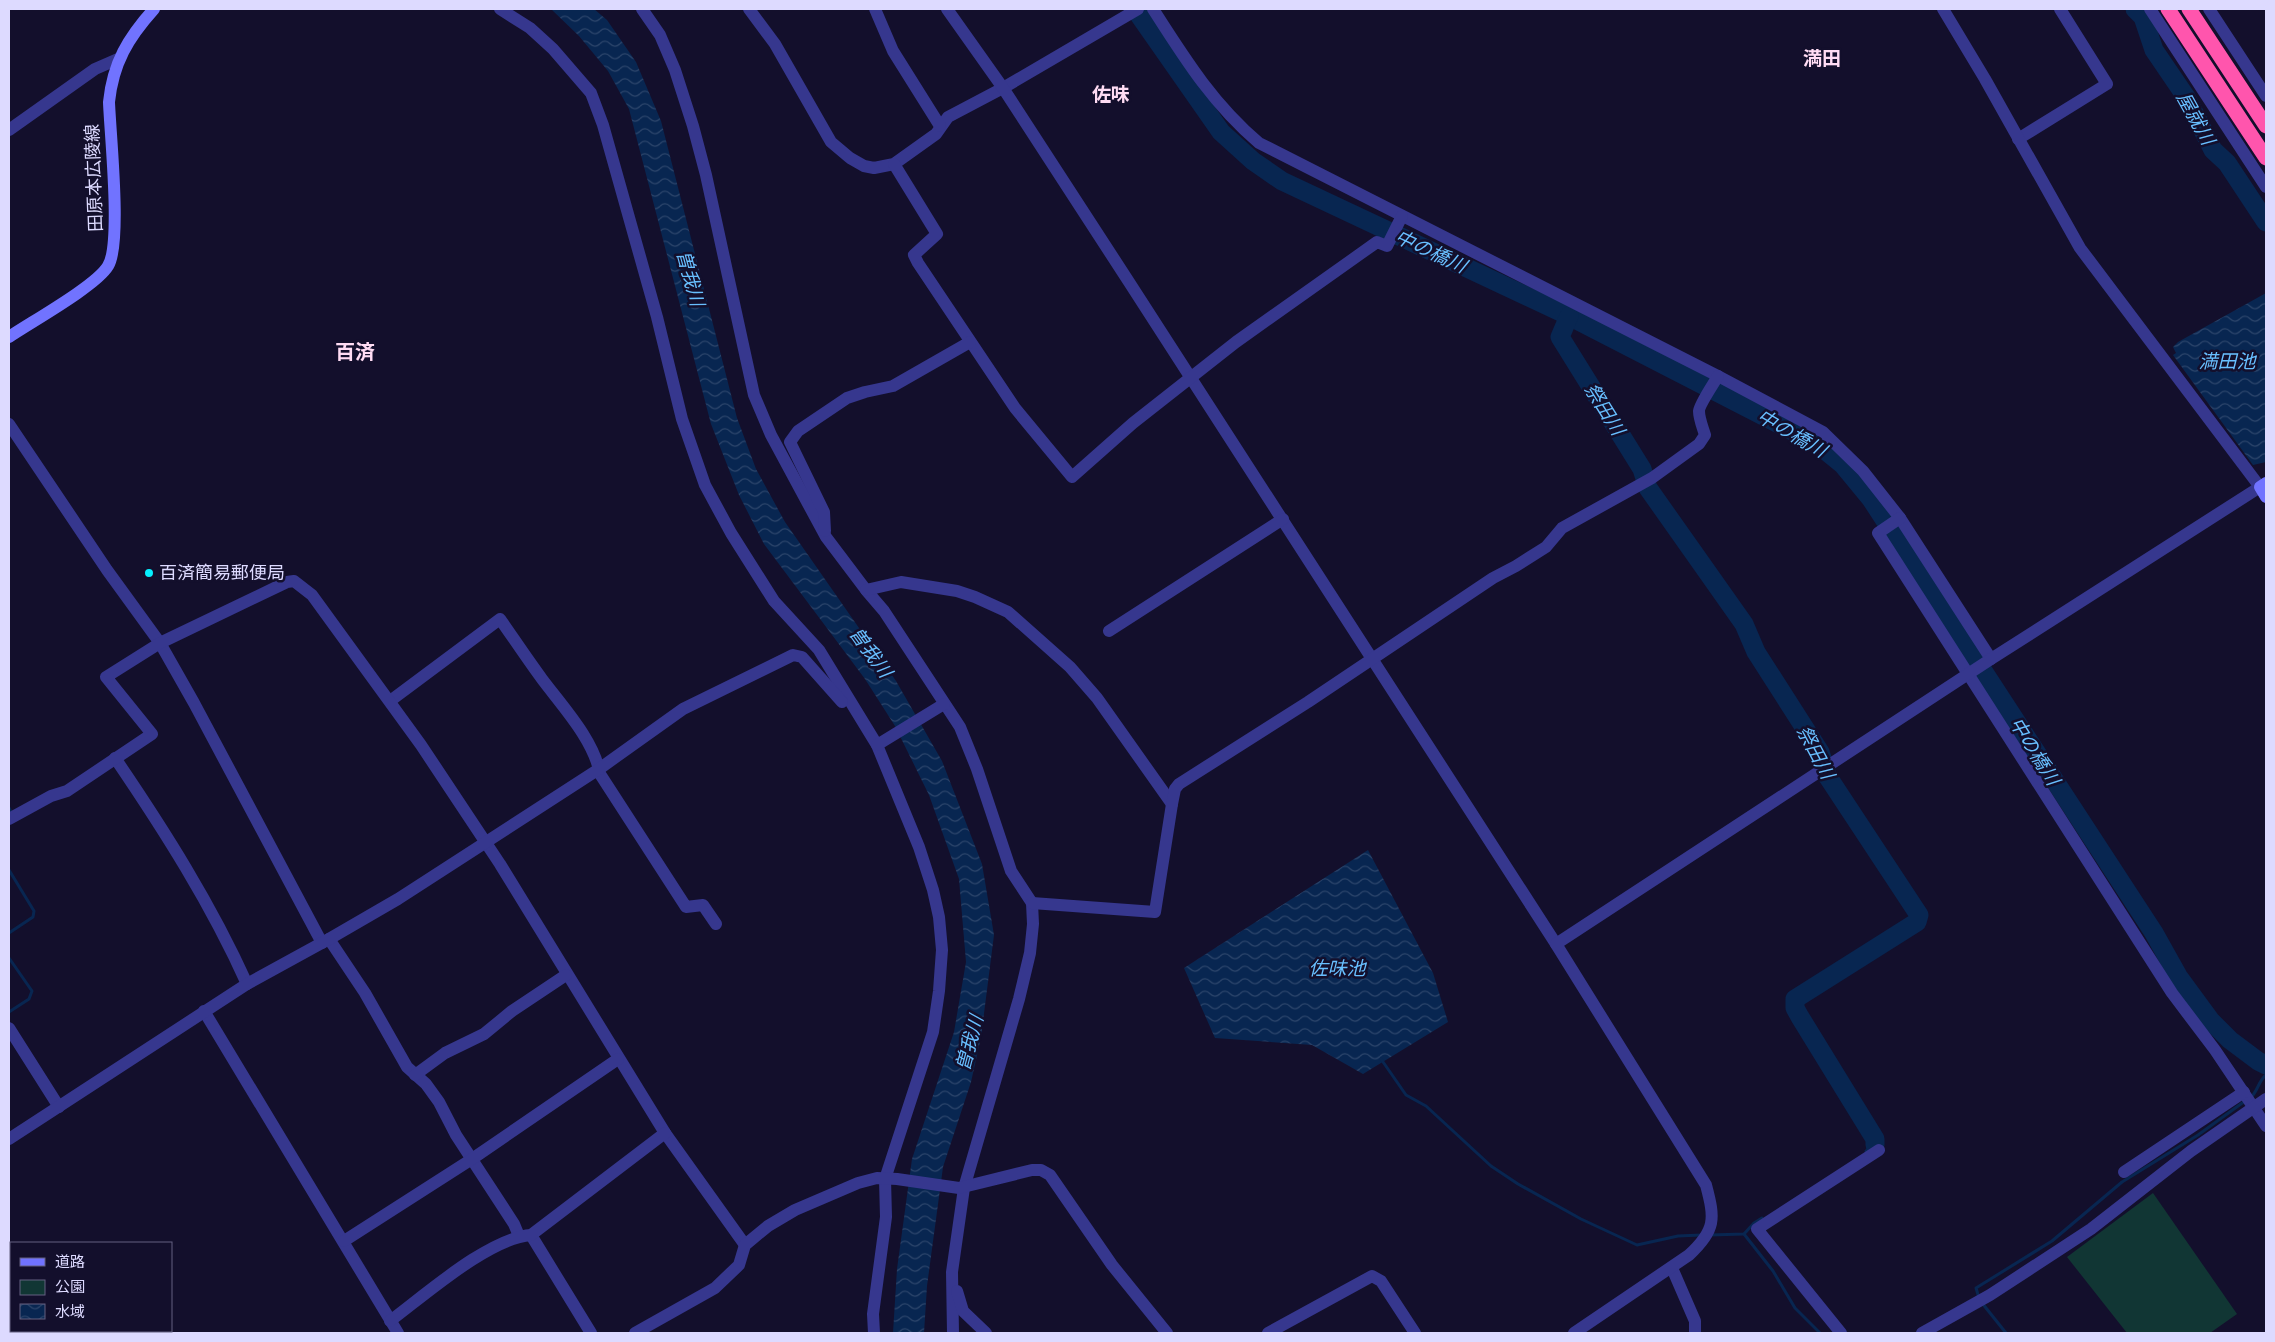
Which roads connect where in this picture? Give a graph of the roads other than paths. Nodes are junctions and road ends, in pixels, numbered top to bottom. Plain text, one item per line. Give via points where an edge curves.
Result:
1 (154, 9) edge
2 (500, 9) edge
3 (642, 9) edge
4 (748, 9) edge
5 (875, 9) edge
6 (947, 9) edge
7 (1138, 9) edge
8 (1153, 9) edge
9 (1942, 9) edge
10 (2060, 9) edge
11 (2150, 9) edge
12 (2168, 9) edge
13 (2172, 9) edge
14 (2191, 9) edge
15 (2210, 9) edge
16 (118, 59) junction
17 (1003, 88) junction
18 (2266, 96) edge
19 (2266, 121) edge
20 (940, 126) junction
21 (2266, 126) edge
22 (9, 130) edge
23 (2018, 139) junction
24 (2266, 152) edge
25 (2266, 158) edge
26 (894, 164) junction
27 (2266, 187) edge
28 (1401, 217) junction
29 (9, 337) edge
30 (970, 342) junction
31 (1718, 377) junction
32 (1192, 378) junction
33 (9, 424) edge
34 (2264, 489) edge
35 (1283, 519) junction
36 (1898, 519) junction
37 (826, 537) junction
38 (866, 590) junction
39 (1109, 631) dead end
40 (160, 643) junction
41 (1372, 658) junction
42 (1990, 660) junction
43 (1969, 673) junction
44 (390, 701) junction
45 (941, 706) junction
46 (862, 724) junction
47 (880, 744) junction
48 (116, 758) junction
49 (599, 769) junction
50 (1172, 804) junction
51 (12, 817) edge
52 (485, 841) junction
53 (1032, 903) junction
54 (716, 924) dead end
55 (325, 941) junction
56 (1556, 944) junction
57 (566, 975) junction
58 (246, 984) junction
59 (204, 1011) junction
60 (9, 1028) edge
61 (618, 1059) junction
62 (415, 1075) junction
63 (2266, 1099) edge
64 (2248, 1100) junction
65 (59, 1107) junction
66 (2266, 1126) edge
67 (665, 1133) junction
68 (9, 1139) edge
69 (2186, 1143) junction
70 (1879, 1150) dead end
71 (472, 1159) junction
72 (2124, 1172) dead end
73 (891, 1179) junction
74 (961, 1188) junction
75 (525, 1235) junction
76 (344, 1241) junction
77 (745, 1245) junction
78 (1672, 1268) junction
79 (952, 1272) junction
80 (390, 1321) junction
81 (398, 1333) edge
82 (590, 1333) edge
83 (635, 1333) edge
84 (874, 1333) edge
85 (953, 1333) edge
86 (986, 1333) edge
87 (1167, 1333) edge
88 (1268, 1333) edge
89 (1416, 1333) edge
90 (1574, 1333) edge
91 (1695, 1333) edge
92 (1841, 1333) edge
93 (1922, 1333) edge

1 - 16 main road, 田原本広陵線
2 - 46 street via 542,39 591,93 606,134 682,419 705,485 774,601 819,650
3 - 37 street via 660,35 693,126 754,395 771,435
4 - 26 street via 775,44 831,142 864,166 874,168
5 - 20 street via 893,51
6 - 17 street
7 - 17 street
8 - 28 street via 1190,67 1234,122 1259,142
9 - 23 street
10 - 23 street via 2107,84
11 - 27 street
12 - 25 highway
13 - 24 highway
14 - 19 highway
14 - 21 highway
15 - 18 street
16 - 22 street via 95,69
16 - 29 main road, 田原本広陵線 via 109,102 116,234 109,266 89,285
17 - 20 street via 955,113
17 - 32 street
20 - 26 street via 936,134
23 - 34 street via 2080,248
26 - 30 street via 937,234 914,256
28 - 31 street
28 - 32 street via 1387,246 1377,242 1236,342
30 - 32 street via 1015,408 1072,477 1133,423
30 - 37 street via 892,386 847,398 798,430 790,442 824,512
31 - 36 street via 1823,432 1864,471
31 - 41 street via 1700,406 1705,435 1699,444 1652,478 1562,528 1546,547
32 - 35 street
33 - 40 street
34 - 42 street
35 - 39 street
35 - 41 street
36 - 42 street
36 - 43 street via 1878,533
37 - 38 street
38 - 45 street via 884,610
38 - 50 street via 901,582 956,591 1008,612 1070,666 1097,698
40 - 44 street via 294,581 312,595
40 - 48 street via 106,677 152,734
40 - 55 street
41 - 50 street via 1179,784
41 - 56 street
42 - 43 street
43 - 56 street
43 - 64 street via 2172,993 2216,1050
44 - 49 street via 500,619 567,710
44 - 52 street
45 - 47 street
45 - 53 street via 960,727 1012,871
46 - 47 street
46 - 49 street via 802,657 793,655 684,709
47 - 73 street via 933,890 942,950 933,1032
48 - 51 street via 67,791
48 - 58 street via 225,936
49 - 52 street
49 - 54 street via 686,907 703,906
50 - 53 street via 1155,912
52 - 55 street
52 - 57 street
53 - 74 street via 1034,924 1019,999
55 - 58 street
55 - 62 street via 365,993 407,1067
56 - 78 street via 1706,1185 1713,1216 1709,1230 1702,1244
57 - 61 street
57 - 62 street via 484,1034 445,1053
58 - 59 street
59 - 65 street
59 - 76 street
60 - 65 street
61 - 67 street
61 - 71 street
62 - 71 street via 439,1102
63 - 64 street
64 - 66 street
64 - 69 street
64 - 69 street
65 - 68 street
67 - 75 street
67 - 77 street
69 - 72 street
69 - 93 street via 2091,1229 1990,1295
70 - 92 street via 1757,1229
71 - 75 street via 514,1224
71 - 76 street
73 - 74 street
73 - 77 street via 877,1178 858,1183 795,1210
73 - 84 street via 873,1314
74 - 79 street
74 - 87 street via 1032,1170 1050,1175 1112,1265
75 - 80 street via 474,1260
75 - 82 street
76 - 80 street
77 - 83 street via 739,1265 715,1288
78 - 90 street
78 - 91 street via 1695,1321
79 - 85 street
79 - 86 street via 964,1311
80 - 81 street
88 - 89 street via 1372,1276 1381,1281

